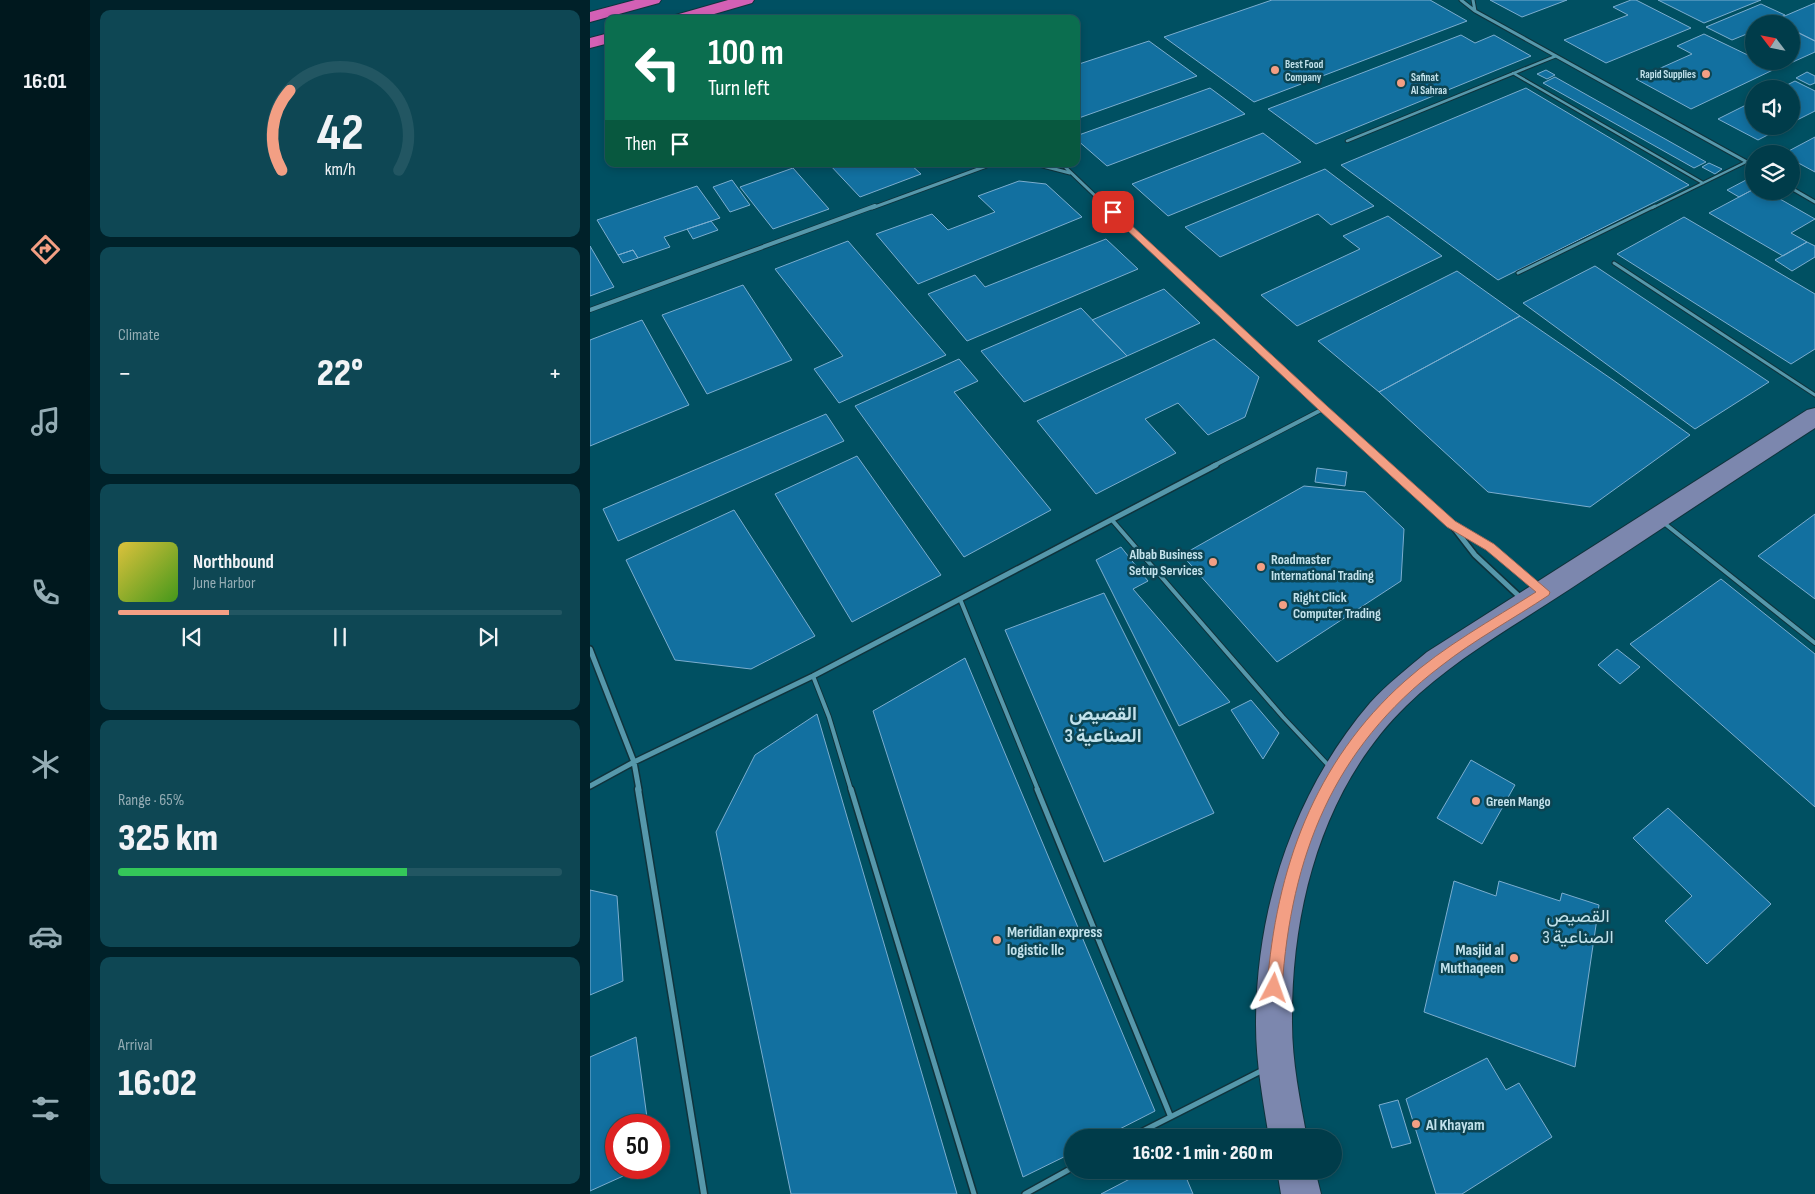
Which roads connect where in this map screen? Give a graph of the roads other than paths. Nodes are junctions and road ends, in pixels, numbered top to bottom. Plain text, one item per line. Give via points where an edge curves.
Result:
1 (654, 0) edge
2 (746, 0) edge
3 (1461, 0) edge
4 (1473, 0) edge
5 (1475, 11) junction
6 (692, 15) edge
7 (590, 17) edge
8 (605, 39) edge
9 (590, 43) edge
10 (1556, 56) junction
11 (1513, 74) junction
12 (1347, 141) dead end
13 (1745, 161) edge
14 (1745, 162) edge
15 (984, 167) edge
16 (1047, 167) edge
17 (1065, 167) edge
18 (1070, 173) junction
19 (1703, 183) junction
20 (1800, 193) edge
21 (1815, 202) edge
22 (1614, 264) dead end
23 (1518, 273) dead end
24 (590, 310) edge
25 (1815, 395) edge
26 (1323, 409) junction
27 (1815, 416) edge
28 (1658, 519) junction
29 (1112, 520) junction
30 (1451, 524) junction
31 (1536, 598) junction
32 (960, 599) junction
33 (1815, 643) edge
34 (590, 649) edge
35 (813, 676) junction
36 (634, 762) junction
37 (1335, 774) junction
38 (590, 786) edge
39 (1275, 1064) junction
40 (1170, 1115) junction
41 (1145, 1129) edge
42 (1286, 1129) edge
43 (1064, 1172) edge
44 (1298, 1179) edge
45 (704, 1194) edge
46 (974, 1194) edge
47 (1025, 1194) edge
48 (1301, 1194) edge

1 - 7 highway
2 - 6 highway
3 - 5 street
4 - 5 street
5 - 10 street
8 - 9 highway
10 - 11 lane
10 - 13 street
11 - 12 lane
11 - 19 lane
14 - 19 lane
15 - 24 street
16 - 18 street
17 - 18 street
18 - 26 street
19 - 23 lane
20 - 21 street
22 - 25 lane
26 - 29 street
26 - 30 street
27 - 28 main road
28 - 31 main road
28 - 33 lane
29 - 32 street
29 - 37 lane
30 - 31 street via 1475,555
30 - 31 street via 1490,547
31 - 37 main road via 1437,661 1409,685 1376,718
32 - 35 street
32 - 40 lane
34 - 36 street
35 - 36 street
35 - 46 lane via 830,717
36 - 38 street
36 - 45 street
37 - 39 main road via 1298,855 1285,901 1273,1006
39 - 40 lane
39 - 42 main road
40 - 41 lane
43 - 47 lane
44 - 48 main road

